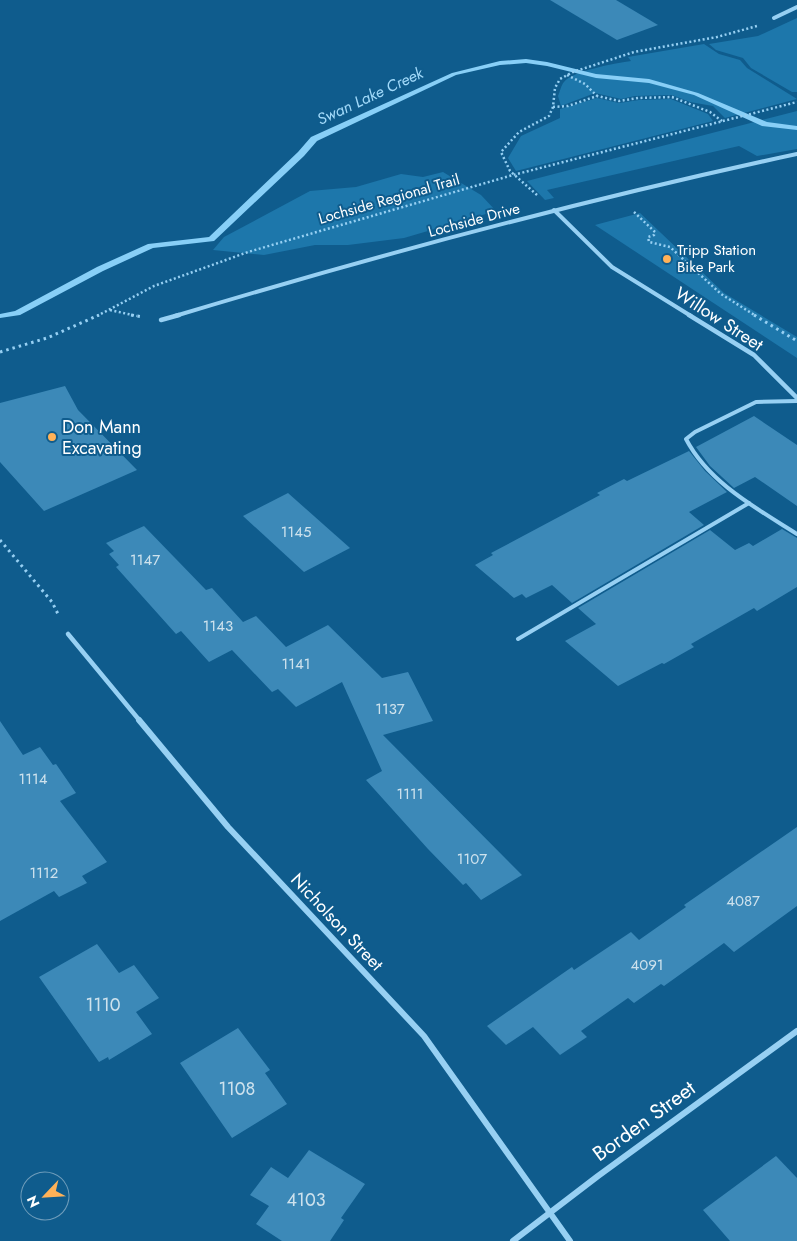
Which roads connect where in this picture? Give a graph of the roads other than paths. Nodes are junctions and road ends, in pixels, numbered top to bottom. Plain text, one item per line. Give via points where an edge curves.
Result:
1 (797, 7) edge
2 (774, 18) road end
3 (797, 154) edge
4 (554, 210) junction
5 (161, 320) road end
6 (797, 399) edge
7 (749, 503) junction
8 (797, 534) edge
9 (68, 634) road end
10 (518, 639) dead end
11 (797, 1031) edge
12 (550, 1212) junction
13 (513, 1241) edge
14 (570, 1241) edge

1 - 2 street
3 - 4 street, Lochside Drive
4 - 5 street, Lochside Drive
4 - 6 street, Willow Street via 612,267 754,355
6 - 7 lane via 756,402 686,439 691,452
7 - 8 lane
7 - 10 lane
9 - 12 street, Nicholson Street via 228,827 424,1036
11 - 12 street, Borden Street
12 - 13 street, Borden Street
12 - 14 street, Nicholson Street

